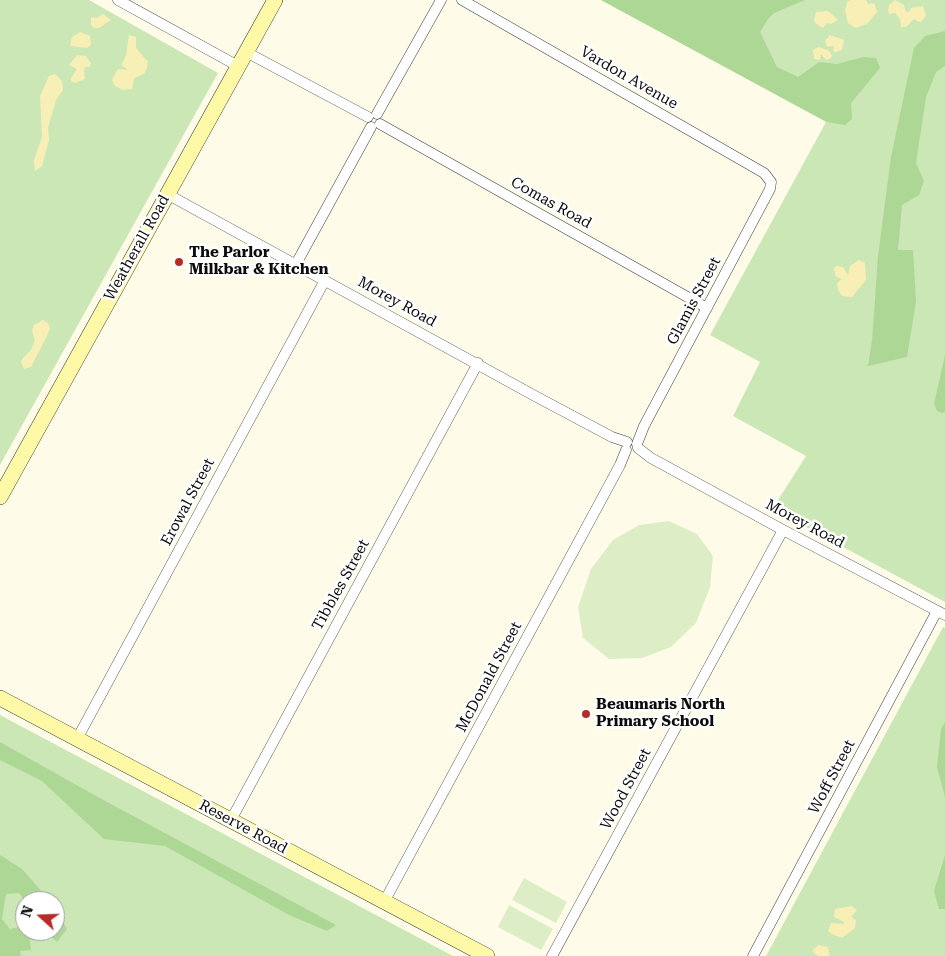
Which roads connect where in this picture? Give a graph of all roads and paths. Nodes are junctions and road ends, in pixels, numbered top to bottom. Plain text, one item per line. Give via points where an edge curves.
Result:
1 (118, 0) edge
2 (275, 0) edge
3 (462, 0) edge
4 (440, 1) edge
5 (246, 52) junction
6 (238, 66) junction
7 (374, 121) junction
8 (770, 189) joint
9 (167, 194) junction
10 (296, 264) junction
11 (325, 280) junction
12 (707, 308) junction
13 (478, 363) junction
14 (631, 447) junction
15 (0, 497) edge
16 (783, 530) junction
17 (941, 613) edge
18 (0, 698) edge
19 (77, 739) junction
20 (230, 820) junction
21 (384, 902) junction
22 (486, 956) edge
23 (552, 956) edge
24 (753, 956) edge

1 - 6 street
2 - 5 street, Weatherall Road
3 - 8 street, Vardon Avenue via 764,173 771,182
4 - 7 street
5 - 6 street, Weatherall Road
5 - 7 street, Comas Road
6 - 9 street, Weatherall Road
7 - 10 street
7 - 12 street, Comas Road
8 - 12 street, Glamis Street
9 - 10 street, Morey Road
9 - 15 street, Weatherall Road
10 - 11 street, Morey Road
11 - 13 street, Morey Road
11 - 19 street, Erowal Street
12 - 14 street, Glamis Street
13 - 14 street, Morey Road
13 - 20 street, Tibbles Street
14 - 16 street, Morey Road
14 - 21 street, McDonald Street
16 - 17 street, Morey Road
16 - 23 street, Wood Street
17 - 24 street, Woff Street
18 - 19 street, Reserve Road
19 - 20 street, Reserve Road
20 - 21 street, Reserve Road
21 - 22 street, Reserve Road

